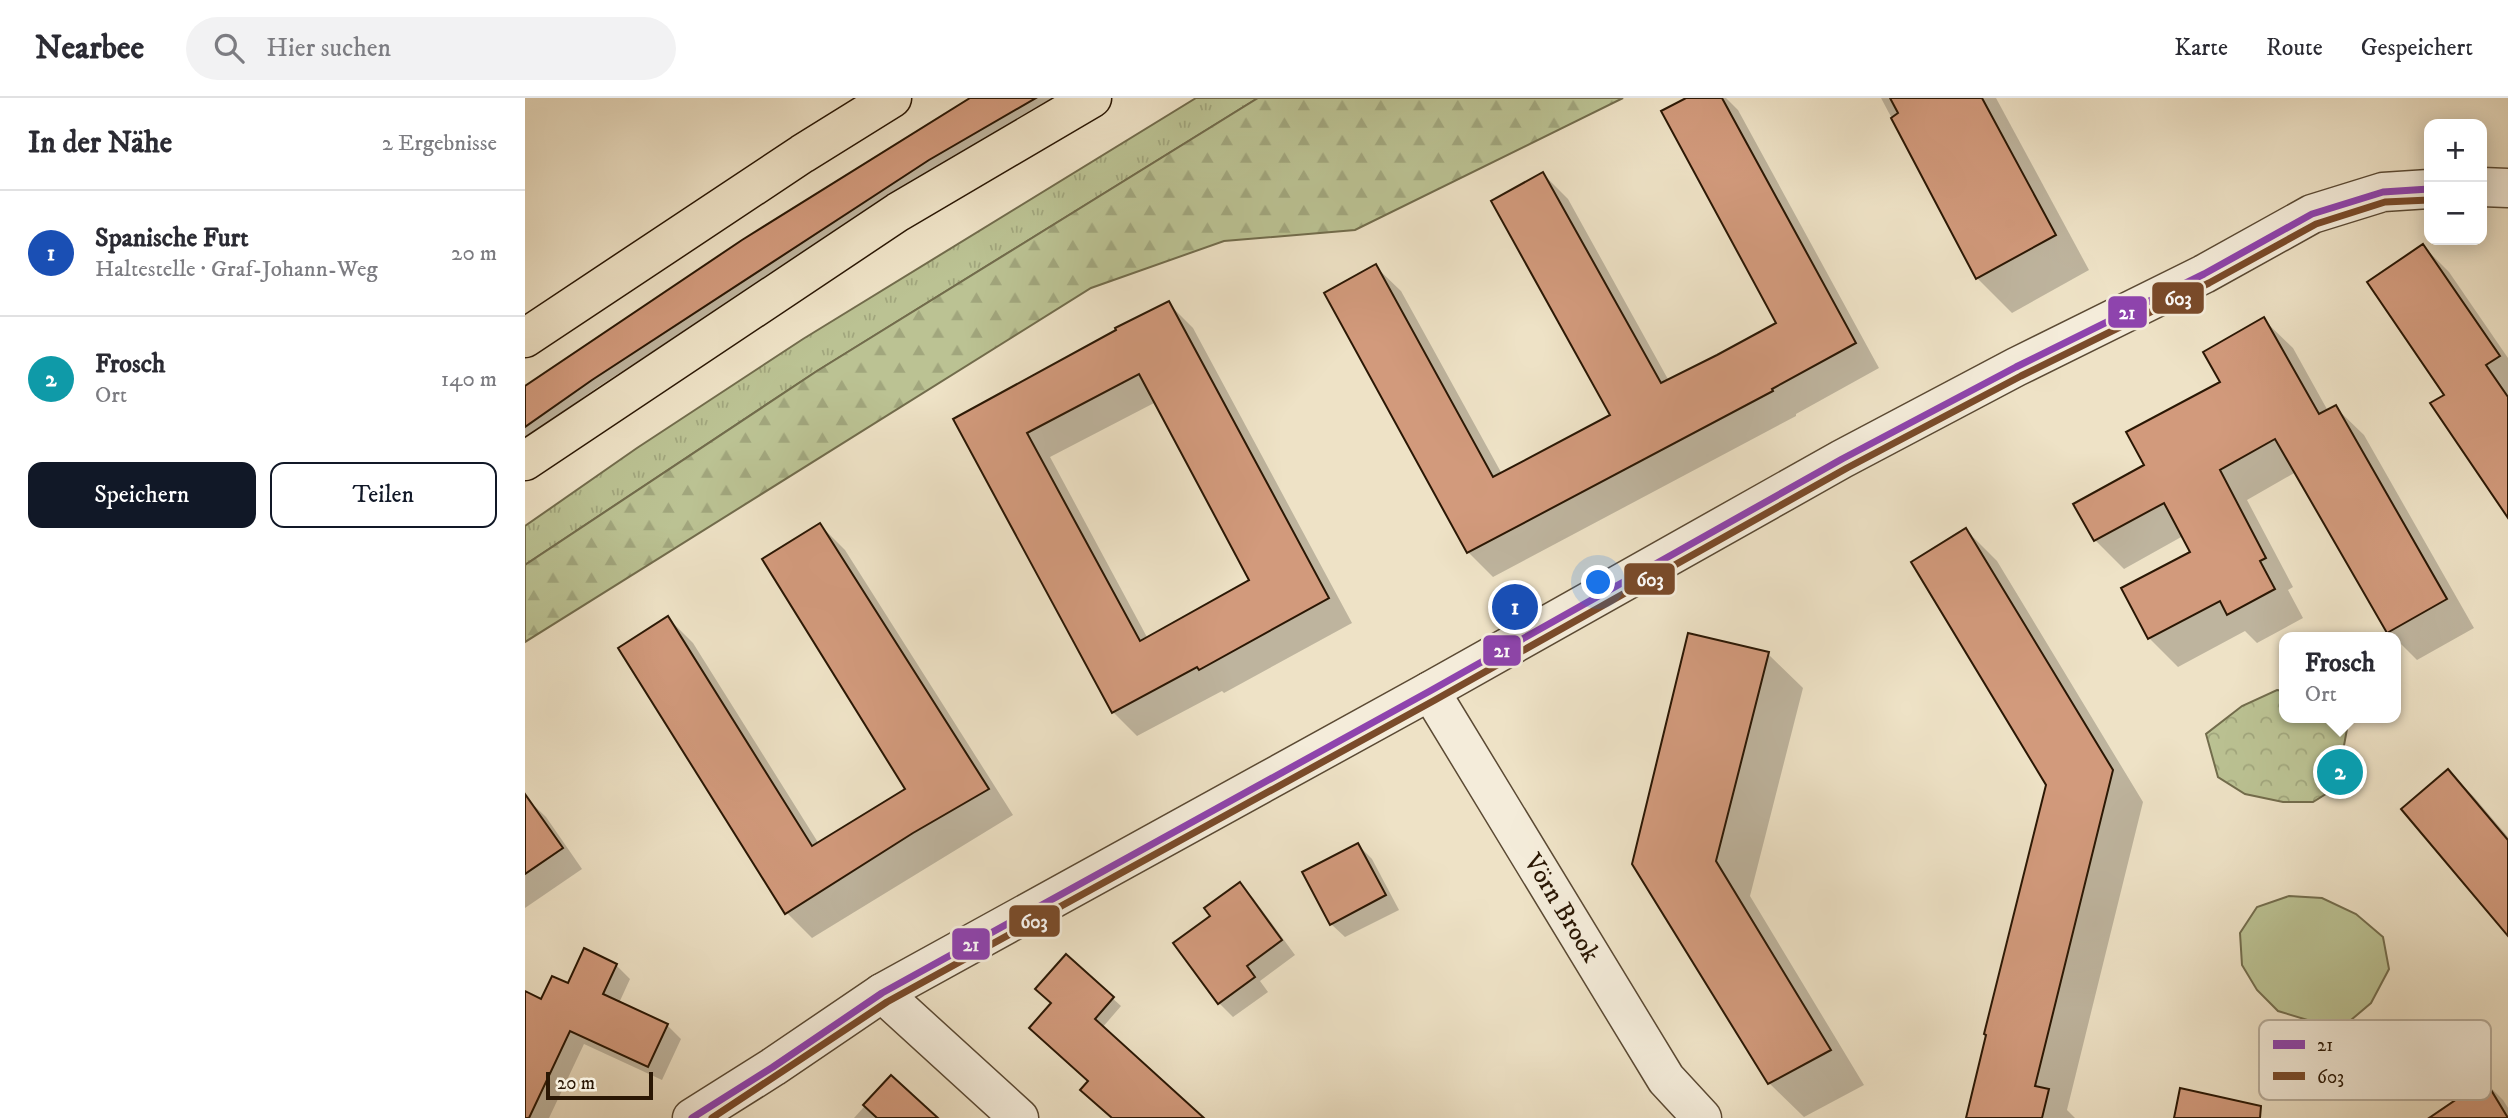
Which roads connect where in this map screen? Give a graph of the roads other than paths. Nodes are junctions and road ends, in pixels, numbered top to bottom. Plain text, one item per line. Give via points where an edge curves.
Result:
1 (892, 98) edge
2 (1092, 98) edge
3 (2487, 187) edge
4 (2508, 188) edge
5 (2424, 190) edge
6 (525, 338) edge
7 (525, 461) edge
8 (1430, 691) junction
9 (882, 993) junction
10 (691, 1118) edge
11 (1019, 1118) edge
12 (1702, 1118) edge

1 - 6 highway
2 - 7 highway via 898,212
3 - 4 street
5 - 8 street via 2383,192 2312,214 1854,453
8 - 9 street
8 - 12 street, Vörn Brook via 1666,1079
9 - 10 street
9 - 11 street

